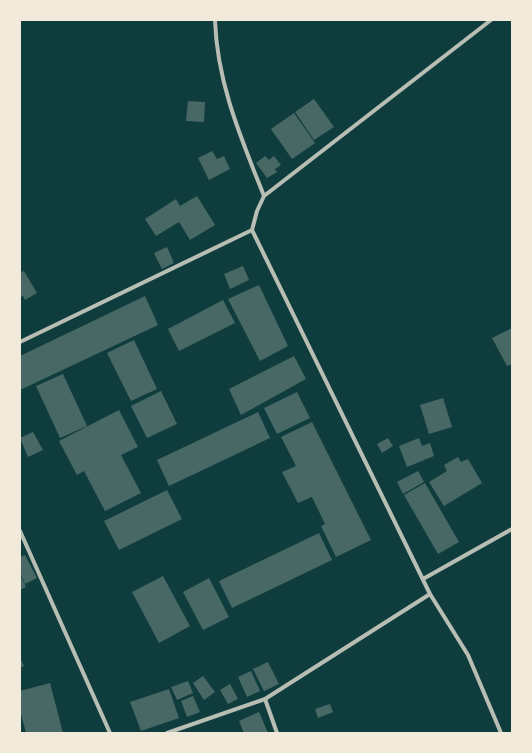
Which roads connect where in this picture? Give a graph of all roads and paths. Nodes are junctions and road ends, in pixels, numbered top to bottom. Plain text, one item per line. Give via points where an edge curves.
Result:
1 (215, 20) edge
2 (491, 20) edge
3 (264, 196) junction
4 (252, 230) junction
5 (20, 342) edge
6 (512, 530) edge
7 (20, 531) edge
8 (423, 579) junction
9 (430, 594) junction
10 (265, 699) junction
11 (110, 733) edge
12 (167, 733) edge
13 (277, 733) edge
14 (501, 733) edge

1 - 3 street via 216,42 228,101
2 - 3 street
3 - 4 street
4 - 5 street
4 - 8 street
6 - 8 street
7 - 11 street
8 - 9 street
9 - 10 street
9 - 14 street via 468,655
10 - 12 street
10 - 13 street

